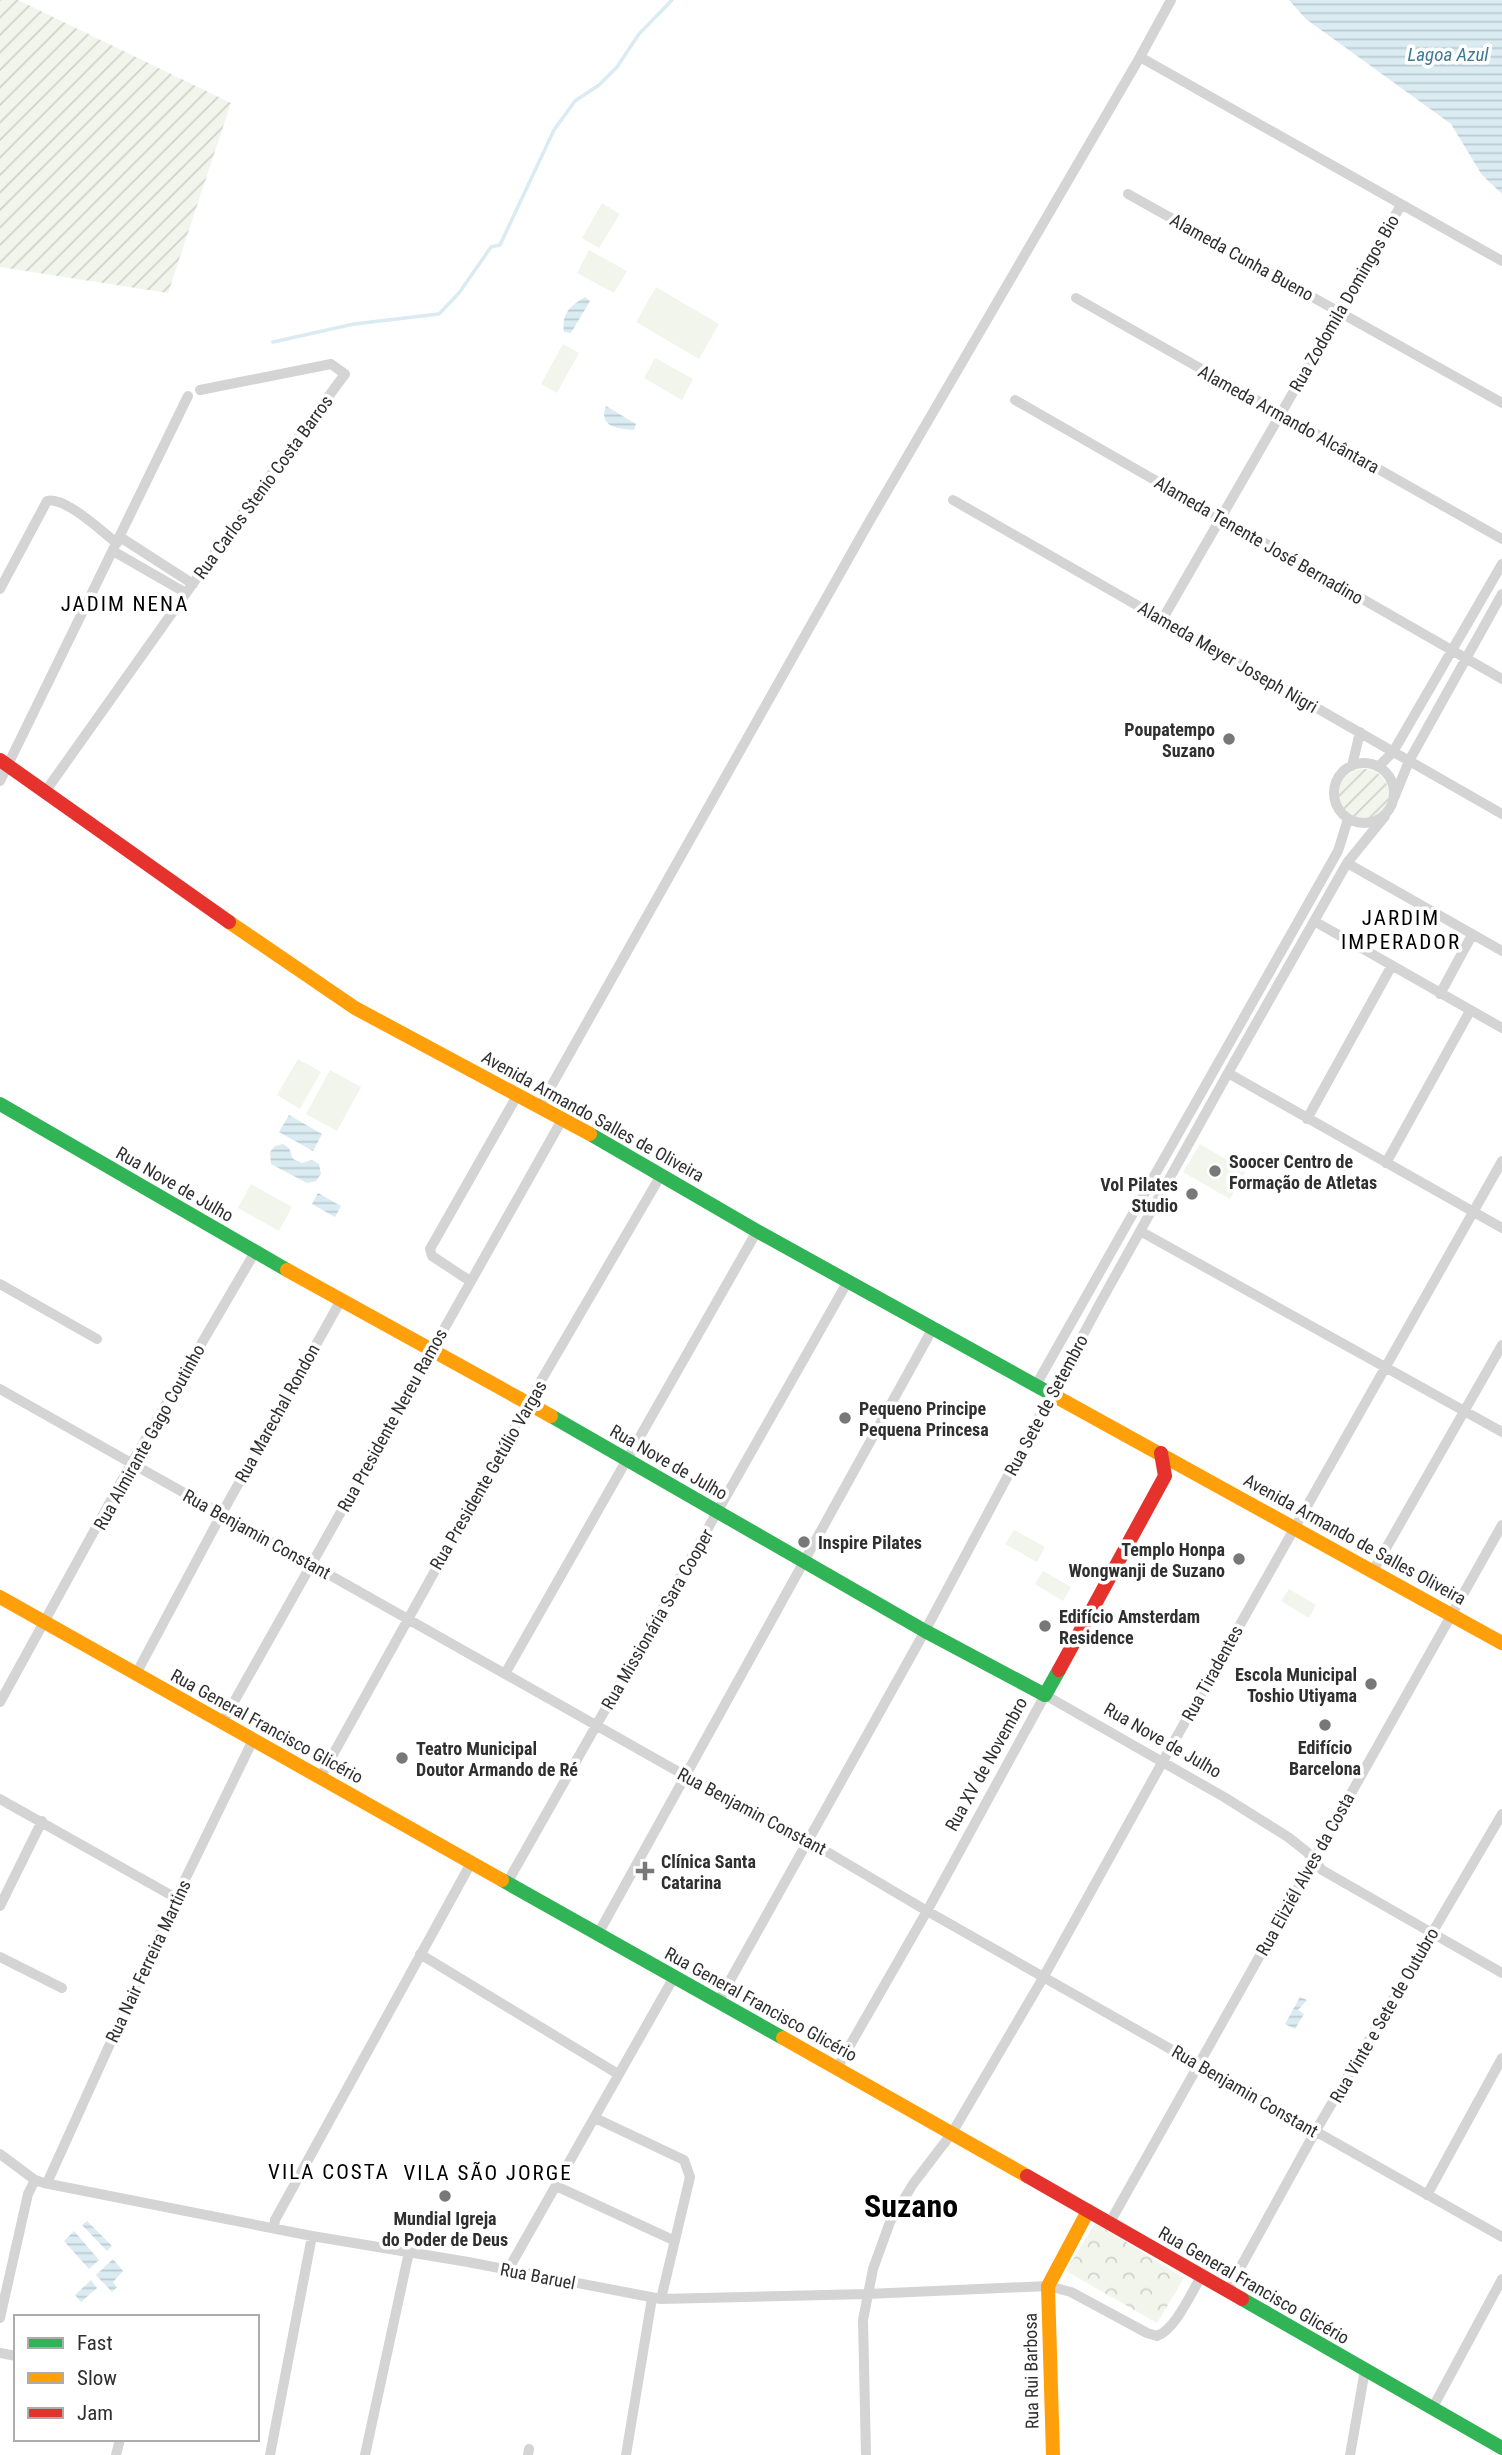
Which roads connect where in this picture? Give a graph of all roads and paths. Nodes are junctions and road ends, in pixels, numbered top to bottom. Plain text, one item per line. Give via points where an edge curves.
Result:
1 (1171, 0) edge
2 (1140, 57) junction
3 (1128, 194) dead end
4 (1401, 205) junction
5 (1502, 261) edge
6 (1076, 298) dead end
7 (1340, 312) junction
8 (200, 390) dead end
9 (188, 396) dead end
10 (1016, 400) dead end
11 (1502, 403) edge
12 (1281, 414) junction
13 (953, 500) dead end
14 (1222, 518) junction
15 (1502, 539) edge
16 (117, 544) junction
17 (1502, 564) edge
18 (0, 589) edge
19 (189, 589) junction
20 (1502, 594) edge
21 (1162, 620) junction
22 (1451, 651) junction
23 (1465, 659) junction
24 (1502, 679) edge
25 (1360, 732) junction
26 (1393, 752) junction
27 (1409, 761) junction
28 (4, 764) edge
29 (1352, 766) junction
30 (1378, 766) junction
31 (0, 781) edge
32 (45, 792) junction
33 (1394, 798) junction
34 (1502, 814) edge
35 (1385, 816) junction
36 (1348, 819) junction
37 (1347, 863) junction
38 (1314, 921) junction
39 (1472, 935) junction
40 (1502, 951) edge
41 (1391, 967) junction
42 (1440, 994) junction
43 (1470, 1010) junction
44 (1502, 1028) edge
45 (1228, 1073) junction
46 (519, 1094) junction
47 (0, 1104) edge
48 (540, 1106) junction
49 (563, 1118) junction
50 (1307, 1119) junction
51 (1502, 1161) edge
52 (1386, 1163) junction
53 (661, 1175) junction
54 (1473, 1212) junction
55 (1502, 1228) edge
56 (757, 1231) junction
57 (1140, 1231) junction
58 (255, 1252) junction
59 (470, 1281) junction
60 (848, 1281) junction
61 (1, 1286) edge
62 (341, 1300) junction
63 (933, 1328) junction
64 (97, 1339) dead end
65 (1502, 1345) edge
66 (431, 1352) junction
67 (1384, 1368) junction
68 (1037, 1385) junction
69 (0, 1389) edge
70 (1053, 1395) junction
71 (528, 1403) junction
72 (1464, 1411) junction
73 (1502, 1432) edge
74 (1161, 1454) junction
75 (627, 1460) junction
76 (131, 1464) junction
77 (1190, 1469) junction
78 (1165, 1476) junction
79 (718, 1512) junction
80 (221, 1515) junction
81 (1502, 1525) edge
82 (1294, 1527) junction
83 (804, 1561) junction
84 (311, 1564) junction
85 (1373, 1571) junction
86 (0, 1597) edge
87 (1450, 1614) junction
88 (407, 1617) junction
89 (44, 1622) junction
90 (925, 1631) junction
91 (1502, 1643) edge
92 (506, 1672) junction
93 (136, 1674) junction
94 (1045, 1695) junction
95 (0, 1702) edge
96 (222, 1723) junction
97 (596, 1724) junction
98 (253, 1740) junction
99 (1163, 1761) junction
100 (686, 1776) junction
101 (320, 1778) junction
102 (0, 1799) edge
103 (42, 1821) junction
104 (1500, 1821) edge
105 (807, 1840) junction
106 (1313, 1861) junction
107 (471, 1863) junction
108 (507, 1883) junction
109 (176, 1898) junction
110 (0, 1906) edge
111 (927, 1911) junction
112 (1431, 1933) junction
113 (598, 1934) junction
114 (420, 1954) junction
115 (0, 1957) edge
116 (1502, 1973) edge
117 (674, 1977) junction
118 (1043, 1978) junction
119 (62, 1988) dead end
120 (718, 2002) junction
121 (1502, 2058) edge
122 (1198, 2063) junction
123 (836, 2068) junction
124 (618, 2074) junction
125 (595, 2118) junction
126 (1315, 2132) junction
127 (952, 2133) junction
128 (0, 2154) edge
129 (36, 2180) junction
130 (47, 2183) junction
131 (556, 2186) junction
132 (1427, 2195) junction
133 (1088, 2211) junction
134 (1110, 2224) junction
135 (274, 2228) junction
136 (312, 2236) junction
137 (1502, 2237) edge
138 (673, 2240) junction
139 (409, 2252) junction
140 (508, 2270) junction
141 (1201, 2277) junction
142 (1502, 2279) edge
143 (1048, 2286) junction
144 (1228, 2290) junction
145 (867, 2294) junction
146 (657, 2299) junction
147 (0, 2318) edge
148 (1365, 2370) junction
149 (1432, 2409) junction
150 (1502, 2448) edge
151 (270, 2455) edge
152 (365, 2455) edge
153 (626, 2455) edge
154 (866, 2455) edge
155 (1053, 2455) edge
156 (1350, 2455) edge

1 - 2 street
2 - 4 street
2 - 48 street via 869,522
3 - 7 street, Alameda Cunha Bueno
4 - 5 street
4 - 7 street, Rua Zodomila Domingos Bio
6 - 12 street, Alameda Armando Alcântara
7 - 11 street, Alameda Cunha Bueno
7 - 12 street, Rua Zodomila Domingos Bio
8 - 19 street, Rua Carlos Stenio Costa Barros via 331,364 345,374
9 - 16 street
10 - 14 street, Alameda Tenente José Bernadino
12 - 14 street, Rua Zodomila Domingos Bio
12 - 15 street, Alameda Armando Alcântara
13 - 21 street, Alameda Meyer Joseph Nigri
14 - 21 street, Rua Zodomila Domingos Bio
14 - 22 street, Alameda Tenente José Bernadino
16 - 18 street via 64,503 47,501
16 - 19 street
16 - 28 street
17 - 22 street
19 - 32 street, Rua Carlos Stenio Costa Barros
20 - 23 street
21 - 25 street, Alameda Meyer Joseph Nigri
22 - 23 street, Alameda Tenente José Bernadino
22 - 26 street
23 - 24 street, Alameda Tenente José Bernadino
23 - 27 street
25 - 26 street, Alameda Meyer Joseph Nigri
25 - 29 street
26 - 27 street, Alameda Meyer Joseph Nigri
26 - 30 street
27 - 33 street
27 - 34 street, Alameda Meyer Joseph Nigri
28 - 31 street
28 - 32 main road, Avenida Armando Salles de Oliveira
29 - 30 street
29 - 36 street via 1340,775 1334,794 1340,813
30 - 33 street via 1391,780
32 - 46 main road, Avenida Armando Salles de Oliveira via 328,991
33 - 35 street
35 - 36 street via 1367,824
35 - 37 street, Rua Sete de Setembro
36 - 68 street, Rua Sete de Setembro via 1338,851
37 - 38 street, Rua Sete de Setembro
37 - 39 street
38 - 41 street
38 - 45 street, Rua Sete de Setembro
39 - 40 street
39 - 42 street
41 - 42 street
41 - 50 street
42 - 43 street
43 - 44 street
43 - 52 street
45 - 50 street
45 - 57 street, Rua Sete de Setembro
46 - 48 main road, Avenida Armando Salles de Oliveira
46 - 59 street via 430,1250 432,1256
47 - 58 main road, Rua Nove de Julho
48 - 49 main road, Avenida Armando Salles de Oliveira
49 - 53 main road, Avenida Armando Salles de Oliveira
49 - 59 street, Rua Presidente Nereu Ramos
50 - 52 street
51 - 54 street, Rua Tiradentes
52 - 54 street
53 - 56 main road, Avenida Armando Salles de Oliveira
53 - 71 street, Rua Presidente Getúlio Vargas
54 - 55 street
54 - 67 street, Rua Tiradentes
56 - 60 main road, Avenida Armando Salles de Oliveira
56 - 75 street
57 - 67 street
57 - 70 street, Rua Sete de Setembro
58 - 62 main road, Rua Nove de Julho
58 - 76 street, Rua Almirante Gago Coutinho
59 - 66 street, Rua Presidente Nereu Ramos
60 - 63 main road, Avenida Armando Salles de Oliveira
60 - 79 street, Rua Missionária Sara Cooper
61 - 64 street
62 - 66 main road, Rua Nove de Julho
62 - 80 street, Rua Marechal Rondon
63 - 68 main road, Avenida Armando Salles de Oliveira
63 - 83 street
65 - 72 street
66 - 71 main road, Rua Nove de Julho
66 - 84 street, Rua Presidente Nereu Ramos
67 - 72 street
67 - 82 street, Rua Tiradentes
68 - 70 main road, Avenida Armando Salles de Oliveira
69 - 76 street, Rua Benjamin Constant
70 - 74 main road, Avenida Armando Salles de Oliveira
70 - 90 street, Rua Sete de Setembro
71 - 75 main road, Rua Nove de Julho
71 - 88 street, Rua Presidente Getúlio Vargas
72 - 73 street
72 - 85 street
74 - 77 main road, Avenida Armando Salles de Oliveira
74 - 78 main road
75 - 79 main road, Rua Nove de Julho
75 - 92 street
76 - 80 street, Rua Benjamin Constant
76 - 89 street, Rua Almirante Gago Coutinho
77 - 78 main road
77 - 82 main road, Avenida Armando de Salles Oliveira
78 - 94 main road, Rua XV de Novembro
79 - 83 main road, Rua Nove de Julho
79 - 97 street, Rua Missionária Sara Cooper
80 - 84 street, Rua Benjamin Constant
80 - 93 street, Rua Marechal Rondon
81 - 87 street, Rua Eliziél Alves da Costa
82 - 85 main road, Avenida Armando de Salles Oliveira
82 - 99 street, Rua Tiradentes
83 - 90 main road, Rua Nove de Julho
83 - 100 street
84 - 88 street, Rua Benjamin Constant
84 - 96 street, Rua Presidente Nereu Ramos
85 - 87 main road, Avenida Armando de Salles Oliveira
86 - 89 main road, Rua General Francisco Glicério
87 - 91 main road, Avenida Armando de Salles Oliveira
87 - 106 street, Rua Eliziél Alves da Costa
88 - 92 street, Rua Benjamin Constant
88 - 101 street, Rua Presidente Getúlio Vargas
89 - 93 main road, Rua General Francisco Glicério
89 - 95 street, Rua Almirante Gago Coutinho
90 - 94 main road, Rua Nove de Julho
90 - 105 street, Rua Sete de Setembro
92 - 97 street, Rua Benjamin Constant
93 - 96 main road, Rua General Francisco Glicério
94 - 99 street, Rua Nove de Julho
94 - 111 street, Rua XV de Novembro
96 - 98 main road, Rua General Francisco Glicério
97 - 100 street, Rua Benjamin Constant
97 - 108 street, Rua Missionária Sara Cooper
98 - 101 main road, Rua General Francisco Glicério
98 - 109 street, Rua Nair Ferreira Martins
99 - 106 street, Rua Nove de Julho via 1288,1837
99 - 118 street, Rua Tiradentes
100 - 105 street, Rua Benjamin Constant
100 - 113 street
101 - 107 main road, Rua General Francisco Glicério
102 - 103 street
103 - 109 street
103 - 110 street
104 - 112 street, Rua Vinte e Sete de Outubro
105 - 111 street, Rua Benjamin Constant
105 - 120 street, Rua Sete de Setembro
106 - 112 street, Rua Nove de Julho
106 - 122 street, Rua Eliziél Alves da Costa
107 - 108 main road, Rua General Francisco Glicério
107 - 114 street
108 - 113 main road, Rua General Francisco Glicério
109 - 130 street, Rua Nair Ferreira Martins
111 - 118 street, Rua Benjamin Constant
111 - 123 street, Rua XV de Novembro
112 - 116 street, Rua Nove de Julho
112 - 126 street, Rua Vinte e Sete de Outubro
113 - 117 main road, Rua General Francisco Glicério
114 - 124 street
114 - 135 street
115 - 119 street
117 - 120 main road, Rua General Francisco Glicério
117 - 124 street
118 - 122 street, Rua Benjamin Constant
118 - 127 street, Rua Tiradentes
120 - 123 main road, Rua General Francisco Glicério
121 - 132 street
122 - 126 street, Rua Benjamin Constant
122 - 134 street, Rua Eliziél Alves da Costa
123 - 127 main road, Rua General Francisco Glicério
124 - 125 street
125 - 131 street
125 - 138 street via 684,2160 690,2176
126 - 132 street, Rua Benjamin Constant
126 - 144 street, Rua Vinte e Sete de Outubro
127 - 133 main road, Rua General Francisco Glicério
127 - 145 street, Rua Tiradentes via 894,2214
128 - 129 street
129 - 130 street, Rua Baruel
129 - 147 street via 28,2193
130 - 135 street, Rua Baruel
131 - 138 street
131 - 140 street
132 - 137 street, Rua Benjamin Constant
133 - 134 main road, Rua General Francisco Glicério
133 - 143 main road
134 - 141 main road, Rua General Francisco Glicério
135 - 136 street, Rua Baruel
136 - 139 street, Rua Baruel
136 - 151 street
138 - 146 street
139 - 140 street, Rua Baruel
139 - 152 street
140 - 146 street, Rua Baruel
141 - 143 street via 1173,2323 1157,2336 1071,2292
141 - 144 main road, Rua General Francisco Glicério
142 - 149 street
143 - 145 street, Rua Baruel
143 - 155 main road, Rua Rui Barbosa
144 - 148 main road, Rua General Francisco Glicério
145 - 146 street, Rua Baruel
145 - 154 street, Rua Tiradentes via 863,2320
146 - 153 street
148 - 149 main road, Rua General Francisco Glicério
148 - 156 street
149 - 150 main road, Rua General Francisco Glicério

